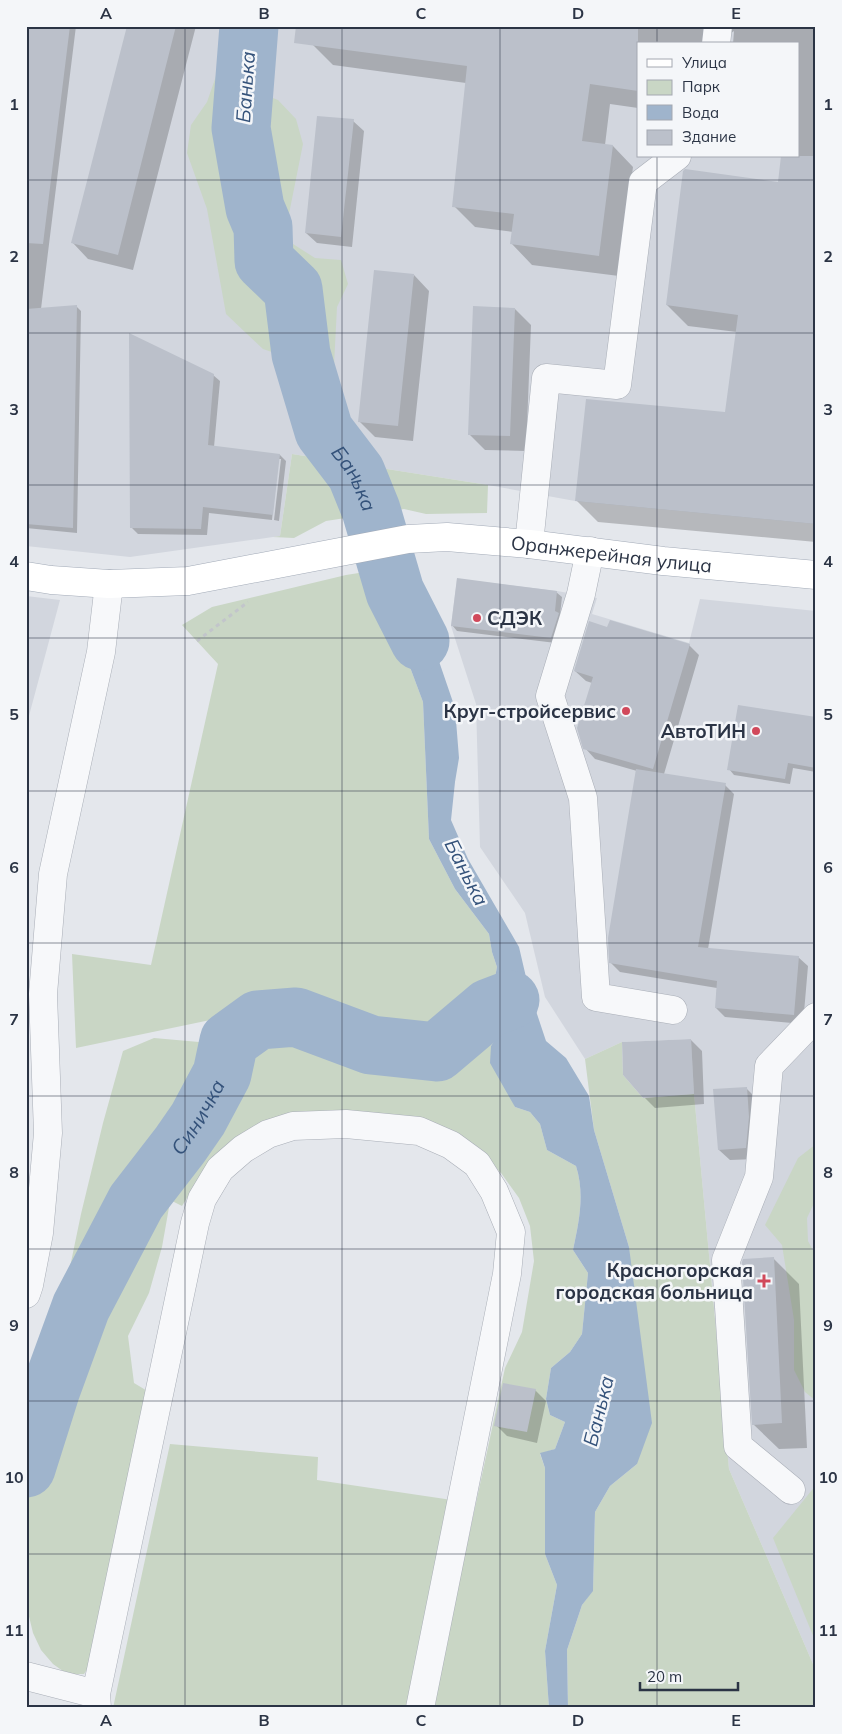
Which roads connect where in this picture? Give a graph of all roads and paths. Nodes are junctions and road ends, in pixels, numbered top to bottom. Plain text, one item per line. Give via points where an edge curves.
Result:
1 (718, 26) edge
2 (716, 42) edge
3 (674, 158) edge
4 (529, 544) junction
5 (590, 551) junction
6 (816, 575) edge
7 (26, 576) edge
8 (109, 584) junction
9 (255, 597) dead end
10 (197, 641) dead end
11 (673, 1010) dead end
12 (816, 1018) edge
13 (26, 1294) edge
14 (791, 1490) dead end
15 (26, 1676) edge
16 (97, 1701) edge
17 (420, 1708) edge

1 - 2 street
3 - 4 street via 643,182 617,386 546,378
4 - 5 main road, Оранжерейная улица
4 - 8 main road, Оранжерейная улица via 447,537 408,539 188,581
5 - 6 main road, Оранжерейная улица
5 - 11 street via 550,696 583,798 596,997
7 - 8 main road, Оранжерейная улица
8 - 13 street via 101,652 53,874 43,994 48,1133 39,1233
9 - 10 path
12 - 14 street via 769,1066 759,1177 726,1260 738,1446
15 - 16 street
16 - 17 street via 202,1199 220,1169 243,1149 268,1134 293,1126 346,1124 419,1131 451,1145 477,1164 494,1191 511,1232 504,1289

